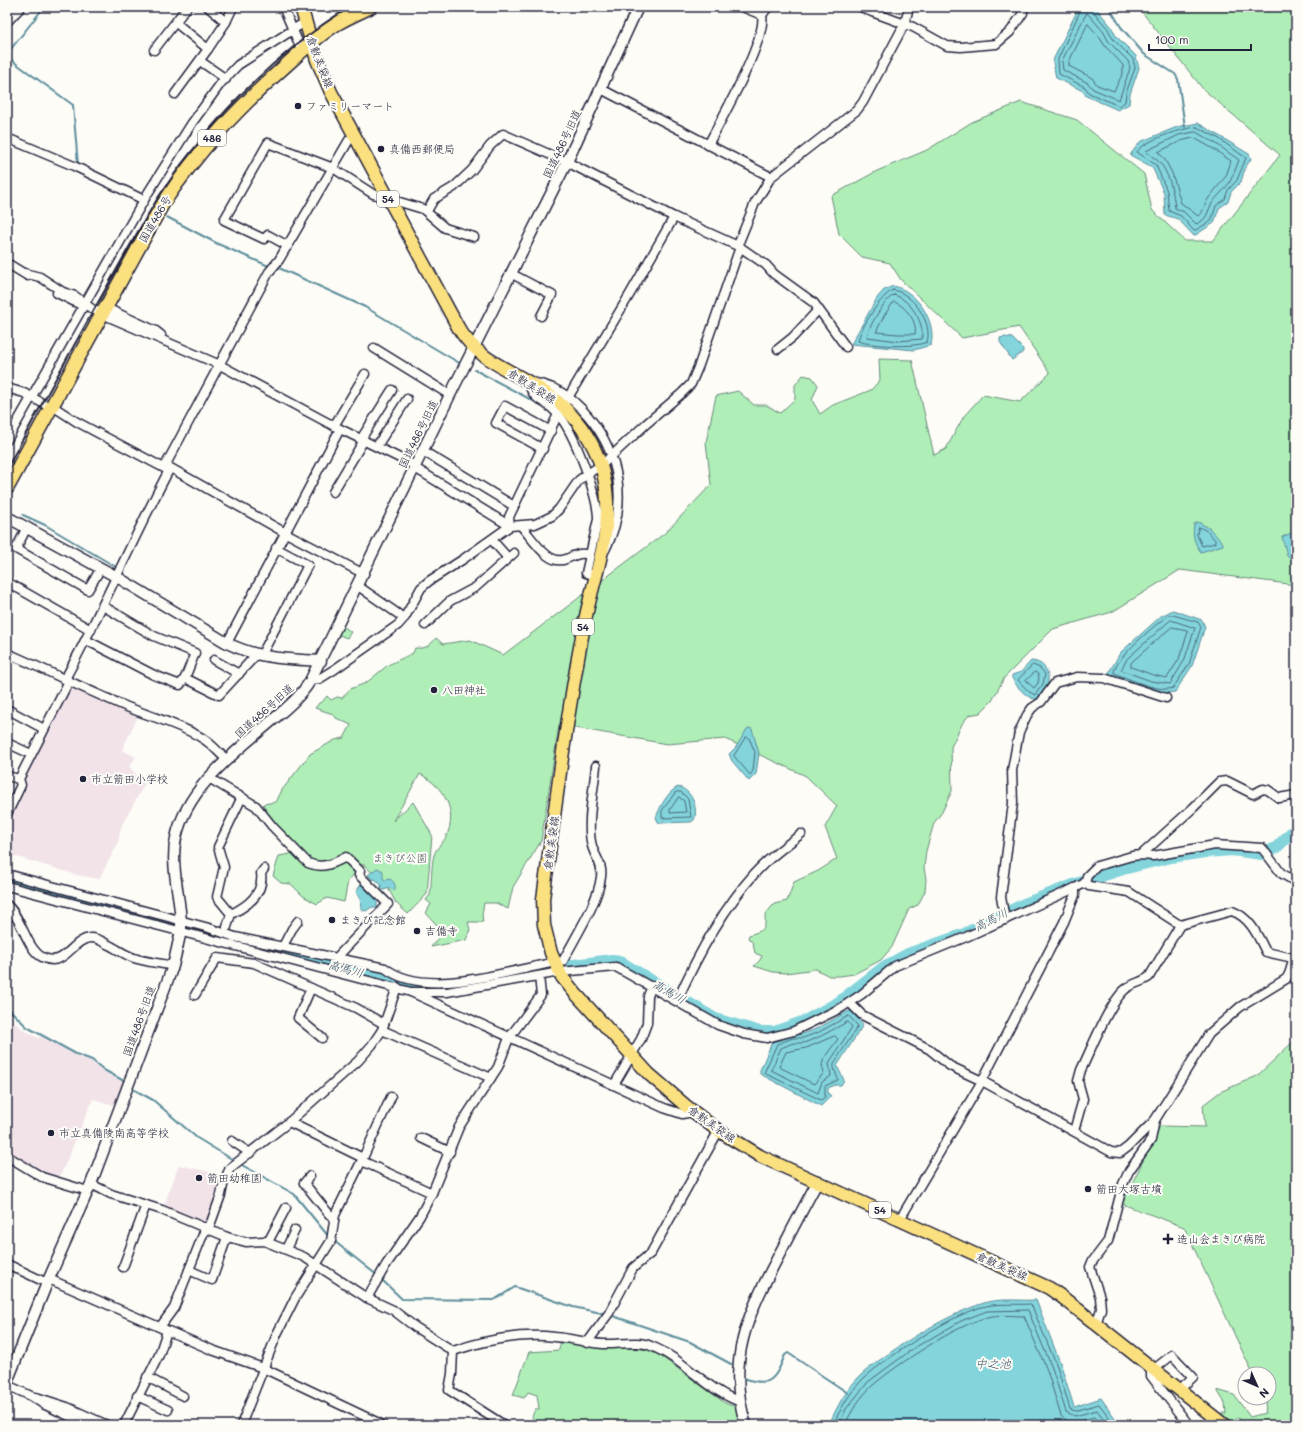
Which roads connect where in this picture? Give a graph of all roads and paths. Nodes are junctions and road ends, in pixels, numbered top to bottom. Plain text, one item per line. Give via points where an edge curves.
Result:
1 (21, 7) edge
2 (187, 7) edge
3 (208, 7) edge
4 (233, 7) edge
5 (283, 7) edge
6 (301, 7) edge
7 (370, 7) edge
8 (638, 7) edge
9 (742, 7) edge
10 (768, 7) edge
11 (861, 7) edge
12 (909, 7) edge
13 (1022, 7) edge
14 (762, 15) junction
15 (7, 22) edge
16 (226, 22) junction
17 (305, 22) junction
18 (176, 23) junction
19 (905, 23) junction
20 (293, 29) junction
21 (312, 43) junction
22 (208, 49) junction
23 (154, 50) dead end
24 (302, 51) junction
25 (200, 61) junction
26 (226, 79) junction
27 (601, 89) junction
28 (175, 94) dead end
29 (354, 136) junction
30 (7, 138) edge
31 (708, 145) junction
32 (567, 162) junction
33 (333, 168) junction
34 (771, 177) junction
35 (387, 198) junction
36 (144, 200) junction
37 (427, 211) junction
38 (674, 217) junction
39 (474, 237) dead end
40 (288, 246) junction
41 (740, 247) junction
42 (8, 264) edge
43 (512, 274) junction
44 (82, 303) junction
45 (818, 310) junction
46 (105, 312) junction
47 (541, 316) dead end
48 (846, 347) dead end
49 (374, 348) dead end
50 (474, 349) junction
51 (778, 349) dead end
52 (218, 364) junction
53 (365, 374) dead end
54 (528, 382) junction
55 (7, 388) edge
56 (392, 390) dead end
57 (450, 395) junction
58 (32, 398) junction
59 (407, 399) dead end
60 (566, 399) junction
61 (50, 406) junction
62 (559, 413) junction
63 (337, 428) junction
64 (551, 431) junction
65 (362, 439) junction
66 (7, 440) edge
67 (377, 446) junction
68 (543, 449) junction
69 (423, 451) junction
70 (612, 457) junction
71 (605, 462) dead end
72 (164, 467) junction
73 (416, 467) junction
74 (595, 469) dead end
75 (587, 474) junction
76 (7, 488) edge
77 (333, 492) dead end
78 (514, 506) junction
79 (7, 516) edge
80 (510, 526) junction
81 (521, 526) junction
82 (27, 527) junction
83 (284, 532) junction
84 (492, 540) junction
85 (276, 548) junction
86 (590, 555) junction
87 (101, 568) junction
88 (596, 571) junction
89 (364, 574) junction
90 (117, 576) junction
91 (7, 582) edge
92 (358, 586) junction
93 (103, 606) junction
94 (405, 617) junction
95 (425, 625) dead end
96 (91, 630) junction
97 (86, 640) junction
98 (227, 643) junction
99 (7, 653) edge
100 (258, 655) junction
101 (214, 660) dead end
102 (321, 661) junction
103 (239, 674) junction
104 (185, 678) junction
105 (67, 680) junction
106 (310, 681) junction
107 (1166, 698) dead end
108 (7, 709) edge
109 (44, 729) junction
110 (7, 743) edge
111 (32, 754) junction
112 (227, 760) junction
113 (596, 766) dead end
114 (7, 776) edge
115 (209, 778) junction
116 (19, 779) junction
117 (1296, 795) edge
118 (242, 797) junction
119 (10, 801) edge
120 (7, 814) edge
121 (801, 834) dead end
122 (1141, 854) junction
123 (264, 869) dead end
124 (7, 874) edge
125 (1296, 882) edge
126 (1085, 883) junction
127 (7, 886) edge
128 (1074, 888) junction
129 (7, 905) edge
130 (231, 914) junction
131 (1005, 920) junction
132 (298, 921) dead end
133 (1180, 925) junction
134 (181, 926) junction
135 (226, 927) junction
136 (209, 928) junction
137 (235, 937) junction
138 (283, 946) junction
139 (1295, 956) edge
140 (336, 965) junction
141 (172, 966) junction
142 (557, 967) junction
143 (539, 976) junction
144 (652, 986) junction
145 (397, 987) junction
146 (311, 988) junction
147 (411, 992) junction
148 (195, 995) dead end
149 (678, 998) junction
150 (850, 1003) junction
151 (383, 1027) junction
152 (322, 1038) dead end
153 (509, 1038) junction
154 (631, 1055) junction
155 (491, 1078) junction
156 (982, 1081) junction
157 (614, 1085) junction
158 (391, 1097) dead end
159 (693, 1112) junction
160 (1155, 1120) junction
161 (289, 1122) junction
162 (719, 1130) junction
163 (1074, 1131) junction
164 (421, 1138) dead end
165 (232, 1142) dead end
166 (450, 1152) junction
167 (250, 1153) junction
168 (7, 1156) edge
169 (362, 1159) junction
170 (310, 1176) dead end
171 (818, 1181) junction
172 (90, 1188) junction
173 (432, 1193) junction
174 (146, 1205) junction
175 (286, 1208) dead end
176 (334, 1217) junction
177 (900, 1220) junction
178 (208, 1228) junction
179 (295, 1230) dead end
180 (228, 1237) junction
181 (268, 1242) junction
182 (286, 1249) junction
183 (7, 1264) edge
184 (317, 1264) junction
185 (123, 1267) dead end
186 (189, 1270) junction
187 (48, 1281) junction
188 (367, 1298) junction
189 (1096, 1324) junction
190 (164, 1329) junction
191 (587, 1343) junction
192 (453, 1351) junction
193 (263, 1368) junction
194 (1152, 1369) junction
195 (147, 1377) junction
196 (7, 1382) edge
197 (1179, 1390) junction
198 (31, 1396) junction
199 (136, 1396) junction
200 (183, 1396) dead end
201 (741, 1402) junction
202 (168, 1410) dead end
203 (88, 1425) edge
204 (107, 1425) edge
205 (124, 1425) edge
206 (241, 1425) edge
207 (383, 1425) edge
208 (504, 1425) edge
209 (746, 1425) edge
210 (1189, 1425) edge
211 (1224, 1425) edge

1 - 15 street
2 - 18 street
3 - 16 street
4 - 16 street
5 - 20 street
6 - 17 main road, 倉敷美袋線 / 54
7 - 21 highway, 国道486号 / 486 via 338,24
8 - 27 street, 国道486号旧道
9 - 14 street
10 - 14 street
11 - 19 street
12 - 19 street
13 - 19 street via 1023,13 1010,32 996,44 947,46
14 - 31 street via 756,49
16 - 22 street
17 - 20 street
17 - 21 main road, 倉敷美袋線 / 54
18 - 22 street
18 - 23 street
19 - 34 street via 857,110
20 - 24 street
20 - 26 street via 238,65
21 - 24 highway, 国道486号 / 486
21 - 29 main road, 倉敷美袋線 / 54 via 331,92
22 - 25 street
24 - 46 highway, 国道486号 / 486 via 253,94 189,165 163,203
25 - 26 street
25 - 28 street
26 - 36 street via 192,123
27 - 31 street
27 - 32 street, 国道486号旧道
29 - 33 street
29 - 35 main road, 倉敷美袋線 / 54
30 - 36 street
31 - 34 street
32 - 37 street via 503,134 454,187 434,199
32 - 38 street
32 - 43 street, 国道486号旧道
33 - 35 street via 368,191
33 - 40 street
33 - 40 street via 268,143 224,220 264,239 268,235
34 - 41 street via 755,203 739,242
35 - 37 street via 403,201
35 - 50 main road, 倉敷美袋線 / 54 via 459,329
36 - 44 street
37 - 39 street via 445,228
38 - 41 street
38 - 60 street
40 - 52 street via 270,272
41 - 45 street via 799,290
41 - 70 street via 690,384
42 - 44 street via 24,273 40,277 63,292 75,296
43 - 47 street via 552,295
43 - 50 street, 国道486号旧道
44 - 46 street
44 - 58 street
45 - 48 street
45 - 51 street
46 - 52 street via 156,331 169,343
46 - 61 highway, 国道486号 / 486
49 - 57 street
50 - 54 main road, 倉敷美袋線 / 54
50 - 57 street, 国道486号旧道
52 - 63 street
52 - 72 street
53 - 63 street
54 - 60 street via 544,383
54 - 62 street via 532,394
54 - 88 main road, 倉敷美袋線 / 54 via 551,396 570,413 586,434 600,463 606,490 607,518
55 - 58 street
56 - 65 street
57 - 69 street, 国道486号旧道
58 - 61 street
58 - 66 street
59 - 67 street
60 - 70 street via 582,409 598,427
61 - 72 street
61 - 76 highway, 国道486号 / 486
62 - 64 street
62 - 75 street
63 - 65 street
63 - 83 street via 308,492
64 - 68 street
64 - 68 street via 505,406 496,423
65 - 67 street
65 - 77 street
67 - 73 street
68 - 78 street
69 - 73 street, 国道486号旧道
69 - 78 street
70 - 71 street
70 - 88 street via 619,506 615,529
72 - 83 street
72 - 90 street via 168,472
73 - 80 street
73 - 89 street, 国道486号旧道
74 - 75 street
75 - 81 street via 579,480 552,516 535,524
75 - 86 street via 598,511
78 - 80 street via 509,517
79 - 82 street
80 - 81 street
80 - 84 street
81 - 86 street via 548,557 565,560 574,554
82 - 87 street
82 - 87 street via 16,549 88,590
83 - 85 street
83 - 89 street
84 - 94 street via 421,588
84 - 95 street via 511,556 476,587 450,601
85 - 98 street
85 - 100 street via 308,566
86 - 88 street via 586,573
87 - 90 street
88 - 142 main road, 倉敷美袋線 / 54 via 583,626 566,724 543,899 544,925
89 - 92 street, 国道486号旧道
90 - 93 street
90 - 98 street
91 - 96 street
92 - 94 street
92 - 102 street, 国道486号旧道
93 - 96 street
93 - 104 street via 154,636 196,652
94 - 106 street via 398,625 335,669 319,679
96 - 97 street
97 - 104 street via 154,675 180,685
97 - 105 street
98 - 100 street
99 - 105 street
100 - 102 street
100 - 103 street
101 - 103 street
102 - 106 street, 国道486号旧道
103 - 104 street via 220,695
105 - 109 street
105 - 112 street via 133,710 165,719 196,734
106 - 112 street, 国道486号旧道 via 297,698
107 - 131 street via 1104,678 1077,677 1055,683 1041,702 1032,708 1019,732 1012,770 1013,803 1001,897
108 - 109 street
109 - 111 street
110 - 111 street
111 - 116 street
112 - 115 street, 国道486号旧道
113 - 142 street via 590,828 592,846 600,862 602,876 597,895 563,961
114 - 116 street
115 - 118 street
115 - 134 street, 国道486号旧道 via 185,813 175,839
116 - 119 street via 21,784
117 - 122 street via 1279,798 1263,789 1253,794 1227,781 1219,782
118 - 130 street via 218,847 224,867 217,897
118 - 140 street via 256,806 308,863 330,865 346,857 360,871 359,875 388,904 339,954
119 - 120 street
121 - 149 street via 756,872 742,888 719,921
122 - 125 street via 1153,856 1215,845 1258,846 1266,851 1281,873
122 - 126 street via 1097,866 1087,876
123 - 130 street via 261,873 261,888 247,906
124 - 134 street
126 - 128 street
126 - 133 street via 1089,886 1129,892
127 - 134 street
128 - 131 street
128 - 156 street via 1076,895 1064,922
129 - 141 street via 36,952 49,959 63,957 79,943 90,938 100,940 133,957
130 - 135 street
131 - 150 street via 895,966
132 - 138 street
133 - 139 street via 1232,911 1239,913 1253,927 1266,952
133 - 163 street via 1149,977 1128,988 1117,998 1081,1070 1078,1081 1084,1098
134 - 136 street
134 - 140 street
134 - 141 street, 国道486号旧道
135 - 136 street
135 - 137 street via 235,933
136 - 137 street
137 - 138 street
138 - 140 street
139 - 160 street via 1292,972 1286,978 1240,1007 1209,1034
140 - 142 street via 385,968 398,976 424,982 464,981
140 - 145 street
141 - 172 street, 国道486号旧道
142 - 143 street
142 - 144 street via 616,967
142 - 154 main road, 倉敷美袋線 / 54 via 575,993
143 - 147 street via 447,992
143 - 153 street via 541,995
144 - 149 street
144 - 154 street via 648,996 648,1023
145 - 147 street
145 - 151 street
146 - 148 street via 254,963 217,958
146 - 151 street via 356,1008
146 - 152 street via 298,1018
147 - 153 street
149 - 150 street via 718,1025 744,1034 767,1038 794,1031
150 - 156 street via 862,1015 893,1029 929,1049 950,1066
151 - 155 street
151 - 161 street via 372,1045 346,1073
153 - 155 street
153 - 157 street
154 - 157 street
154 - 159 main road, 倉敷美袋線 / 54
155 - 166 street via 459,1127
156 - 163 street
156 - 177 street
157 - 159 street via 675,1112
158 - 169 street
159 - 162 main road, 倉敷美袋線 / 54
160 - 163 street via 1120,1153 1111,1152
160 - 189 street via 1151,1140 1123,1184 1108,1241 1090,1267 1100,1297 1101,1309
161 - 167 street
161 - 169 street
162 - 171 main road, 倉敷美袋線 / 54 via 760,1156
162 - 191 street via 651,1253 633,1268 608,1314
164 - 166 street
165 - 167 street
166 - 173 street
167 - 178 street via 227,1173 222,1195
168 - 172 street via 42,1177
169 - 173 street
169 - 176 street
170 - 176 street via 304,1183
171 - 177 main road, 倉敷美袋線 / 54
171 - 201 street via 753,1304 738,1363
172 - 174 street
172 - 187 street, 国道486号旧道
173 - 188 street
174 - 178 street
174 - 185 street
175 - 181 street
176 - 184 street via 332,1239
177 - 189 main road, 倉敷美袋線 / 54 via 1049,1288
178 - 180 street
178 - 186 street
179 - 182 street
180 - 181 street via 246,1242
180 - 186 street via 212,1280
181 - 182 street
182 - 184 street
183 - 187 street
184 - 188 street
184 - 193 street via 295,1298
186 - 190 street
187 - 190 street
187 - 196 street, 国道486号旧道
188 - 192 street via 393,1310 415,1328
189 - 194 main road, 倉敷美袋線 / 54
190 - 193 street
190 - 195 street via 158,1355
191 - 192 street via 540,1336 489,1340
191 - 201 street via 649,1345 663,1352 724,1397
192 - 208 street via 449,1390
193 - 206 street
193 - 207 street
194 - 197 main road, 倉敷美袋線 / 54
194 - 197 street via 1172,1355 1193,1376
194 - 210 street via 1151,1376
195 - 199 street
195 - 200 street
196 - 198 street
197 - 211 main road, 倉敷美袋線 / 54
198 - 203 street
198 - 204 street
199 - 202 street
199 - 205 street
201 - 209 street

